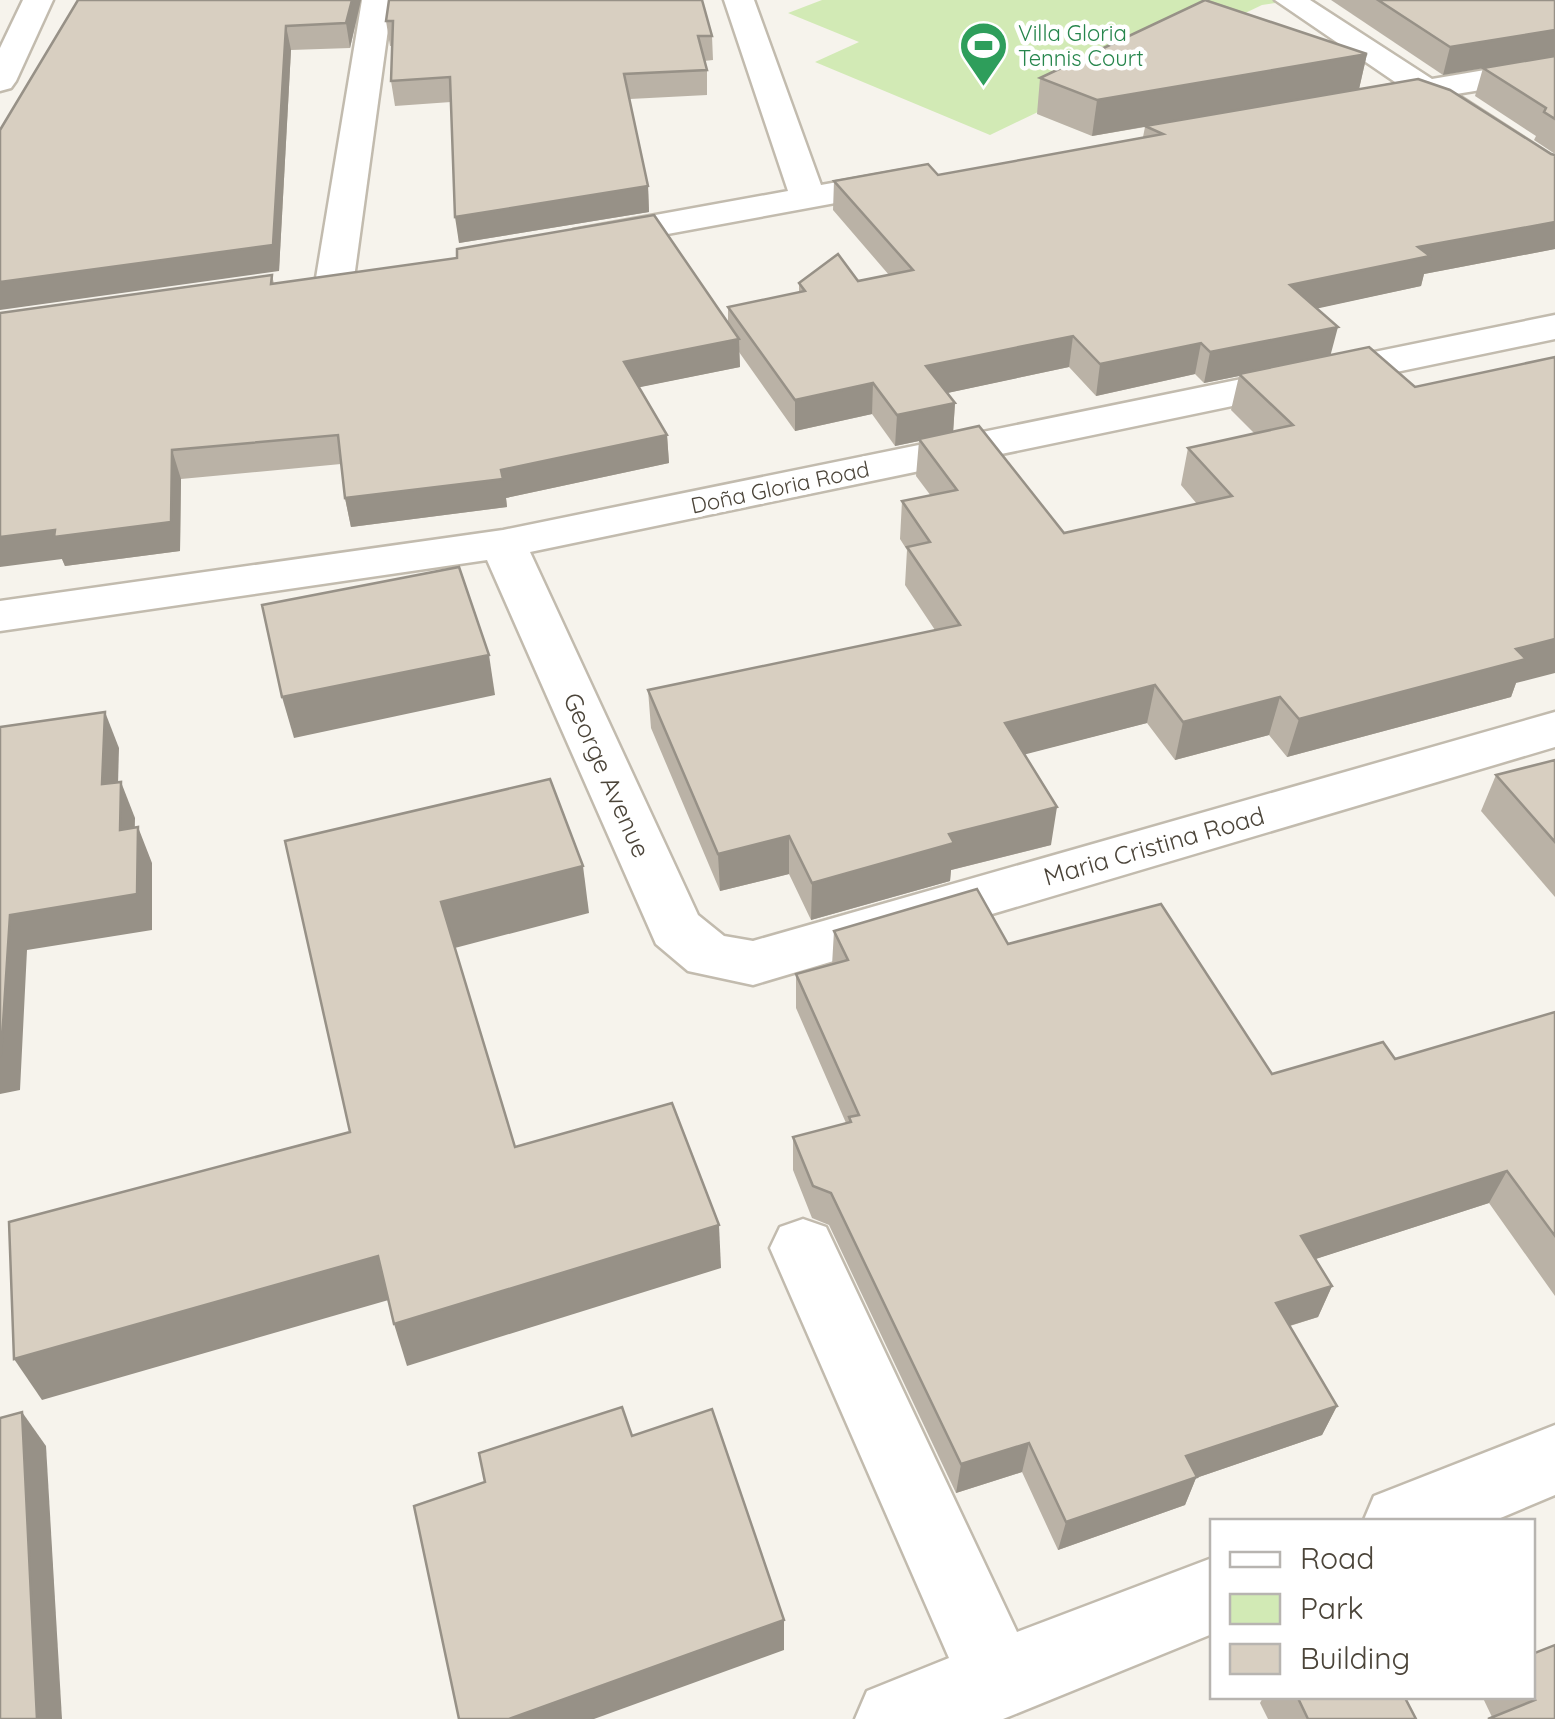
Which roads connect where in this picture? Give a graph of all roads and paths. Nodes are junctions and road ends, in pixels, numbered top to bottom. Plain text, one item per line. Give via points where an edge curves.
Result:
1 (38, 0) edge
2 (376, 0) edge
3 (739, 0) edge
4 (1290, 0) edge
5 (1555, 68) edge
6 (0, 80) edge
7 (1427, 89) junction
8 (1330, 106) edge
9 (1555, 173) edge
10 (944, 175) edge
11 (808, 199) junction
12 (548, 246) edge
13 (374, 273) edge
14 (335, 278) junction
15 (295, 284) edge
16 (1555, 327) edge
17 (503, 544) junction
18 (0, 616) edge
19 (1555, 729) edge
20 (752, 963) joint
21 (802, 1248) dead end
22 (1555, 1460) edge
23 (1408, 1519) edge
24 (1210, 1597) edge
25 (999, 1681) junction
26 (895, 1719) edge

1 - 6 street
2 - 14 street
3 - 11 street
4 - 7 street
5 - 7 street
7 - 8 street
7 - 9 street
10 - 11 street
11 - 12 street
13 - 14 street
14 - 15 street
16 - 17 street, Doña Gloria Road
17 - 18 street, Doña Gloria Road
17 - 20 street, George Avenue via 676,928 708,954
19 - 20 street, Maria Cristina Road
21 - 25 street
22 - 23 street
24 - 25 street
25 - 26 street

